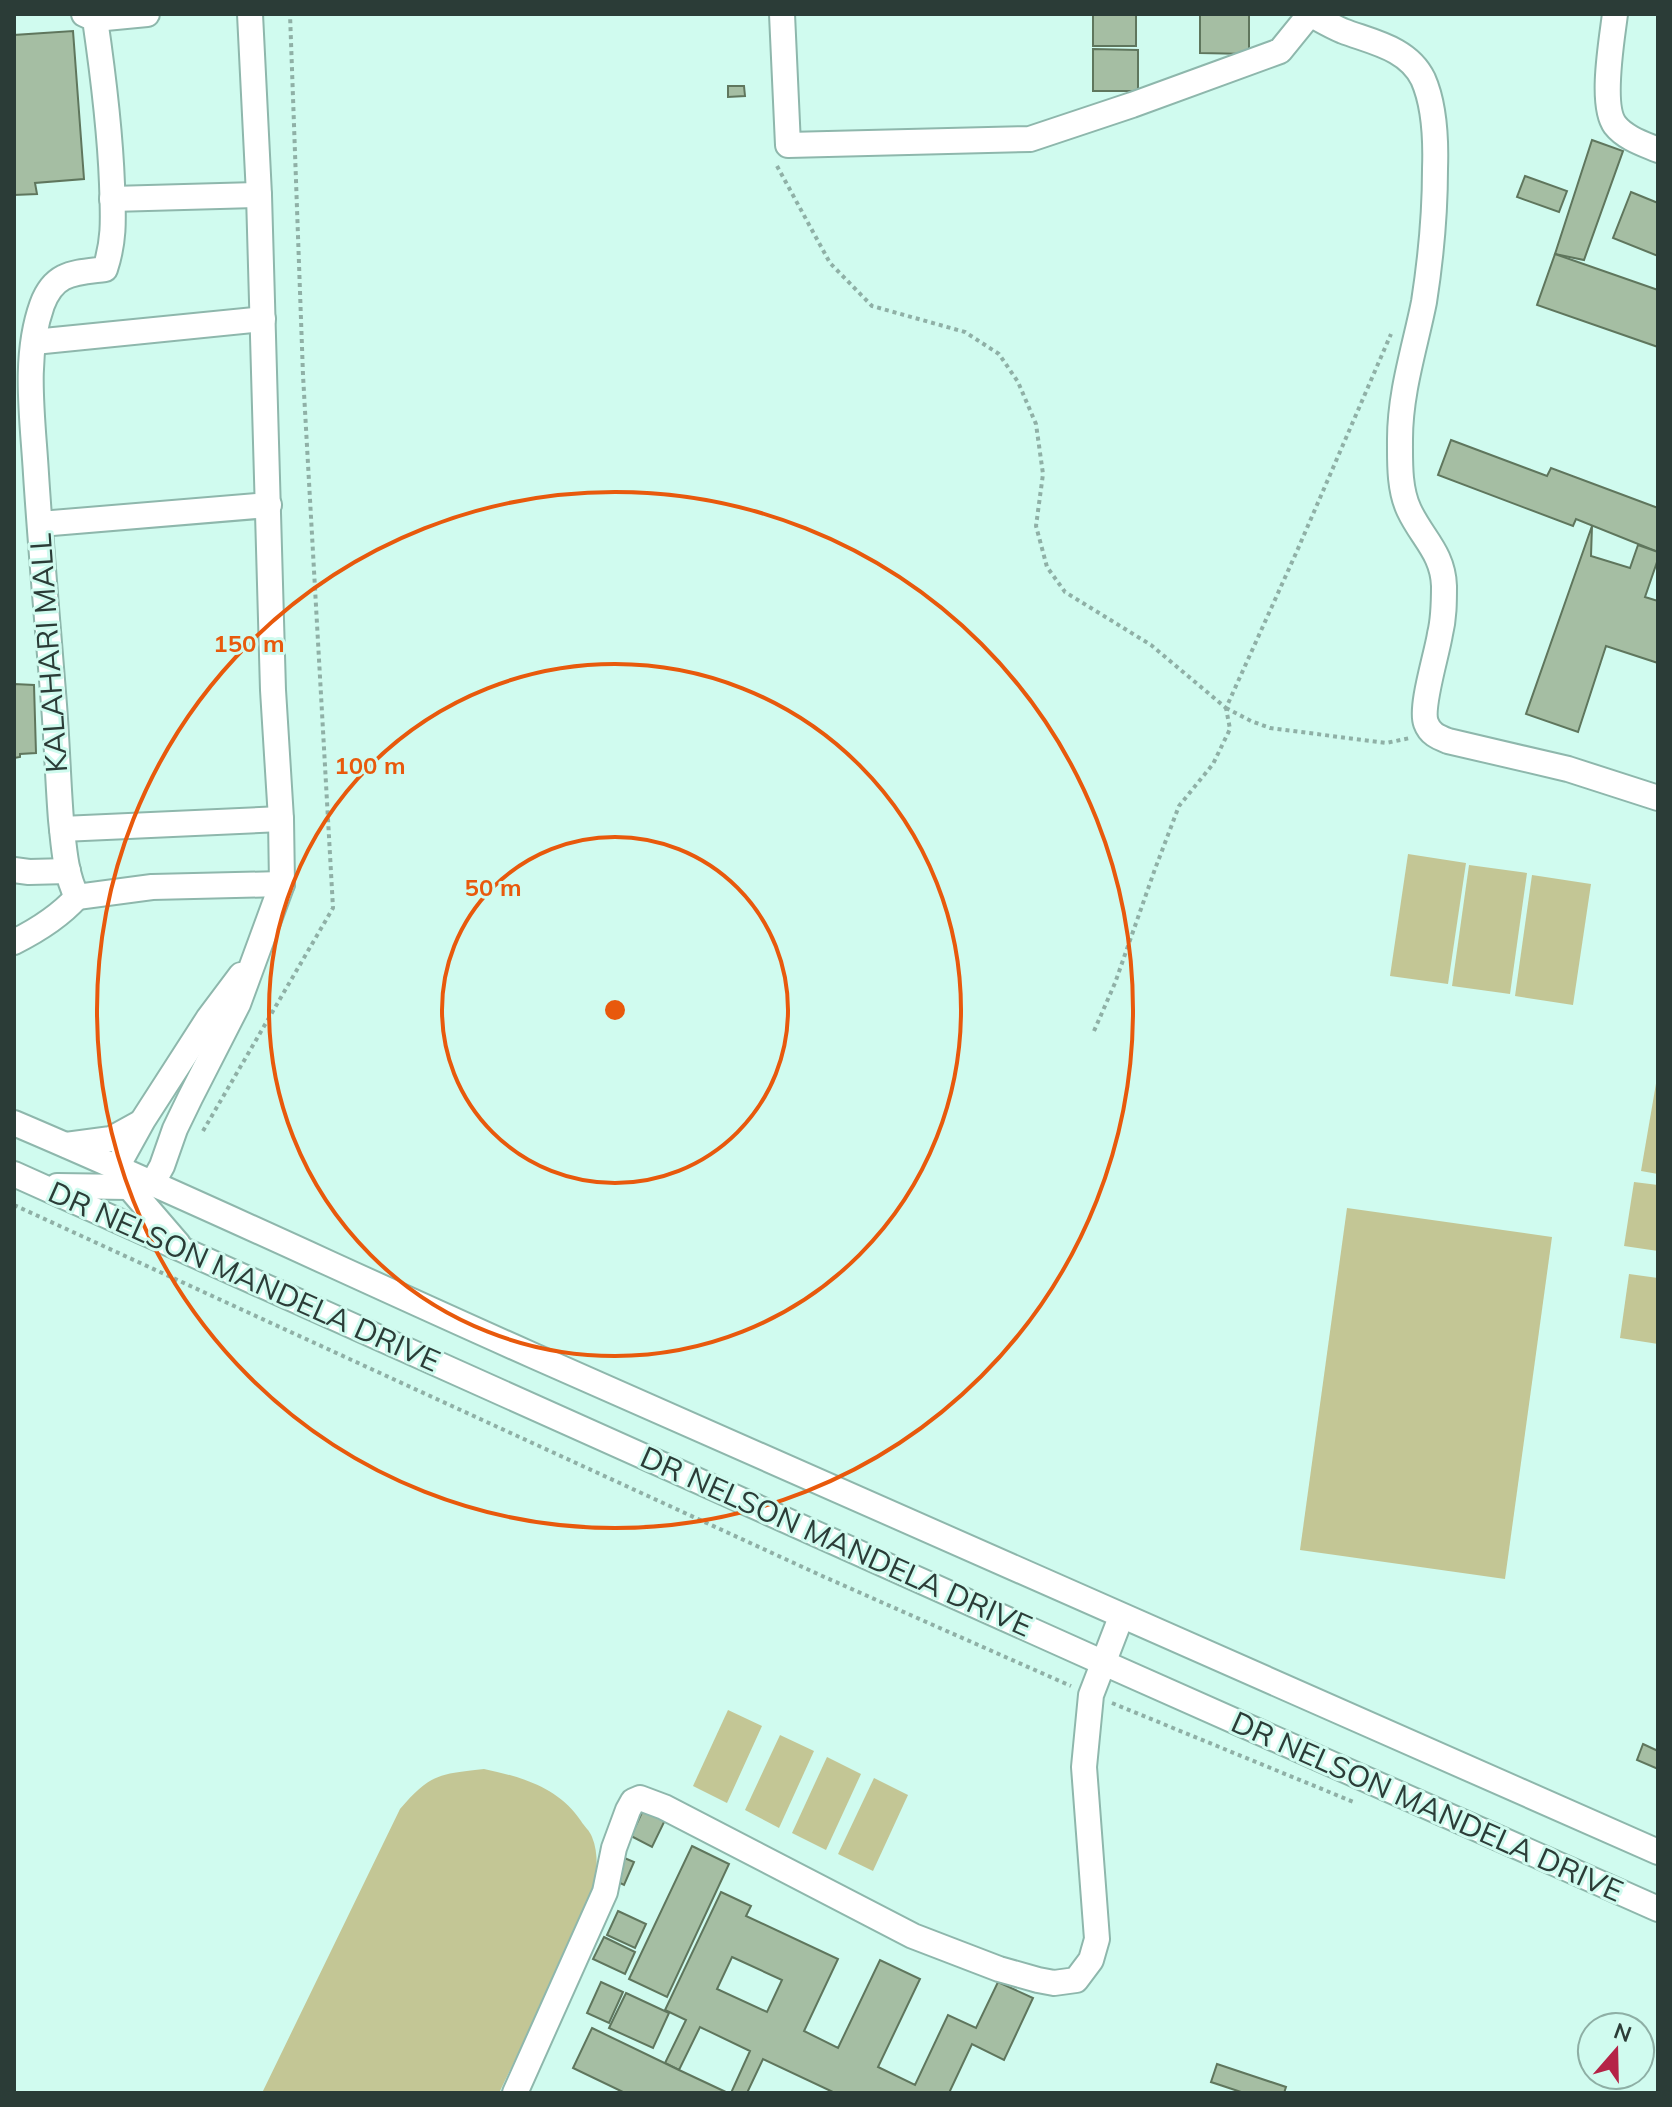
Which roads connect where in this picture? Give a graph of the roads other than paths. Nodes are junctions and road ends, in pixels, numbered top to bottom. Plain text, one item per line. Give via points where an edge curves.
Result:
1 (147, 14) edge
2 (250, 14) edge
3 (782, 14) edge
4 (1310, 14) edge
5 (1615, 14) edge
6 (91, 16) edge
7 (1658, 150) edge
8 (259, 195) junction
9 (112, 199) junction
10 (263, 319) junction
11 (34, 342) junction
12 (269, 505) junction
13 (40, 524) junction
14 (1658, 798) edge
15 (281, 819) junction
16 (62, 829) junction
17 (14, 870) edge
18 (68, 871) junction
19 (282, 884) junction
20 (77, 897) junction
21 (14, 942) edge
22 (252, 963) junction
23 (143, 1120) junction
24 (14, 1123) edge
25 (63, 1145) junction
26 (14, 1174) edge
27 (133, 1179) junction
28 (42, 1186) junction
29 (185, 1251) junction
30 (1121, 1617) junction
31 (1104, 1663) junction
32 (1658, 1852) edge
33 (1658, 1909) edge
34 (515, 2093) edge

1 - 6 street
2 - 8 street
3 - 4 street via 788,145 1030,139 1280,51
4 - 14 street via 1400,53 1423,79 1433,113 1434,221 1401,402 1400,437 1401,483 1408,508 1443,570 1441,630 1424,703 1427,726 1448,741 1568,769
5 - 7 street via 1610,114 1619,129
6 - 9 street, KALAHARI MALL via 105,94
8 - 9 street
8 - 10 street
9 - 11 street, KALAHARI MALL via 114,232 105,269 66,274 57,281 42,305
10 - 11 street
10 - 12 street
11 - 13 street, KALAHARI MALL
12 - 13 street
12 - 15 street
13 - 16 street, KALAHARI MALL
15 - 16 street
15 - 19 street
16 - 18 street, KALAHARI MALL
17 - 18 street
18 - 20 street, KALAHARI MALL
19 - 20 street via 152,887
19 - 22 street
20 - 21 street via 63,913
22 - 23 street via 224,996
22 - 27 street via 162,1166
23 - 25 street via 111,1139
23 - 27 street
24 - 25 street, DR NELSON MANDELA DRIVE
25 - 27 street, DR NELSON MANDELA DRIVE
26 - 28 street, DR NELSON MANDELA DRIVE
27 - 28 street
27 - 29 street
27 - 30 street, DR NELSON MANDELA DRIVE
28 - 29 street, DR NELSON MANDELA DRIVE
29 - 31 street, DR NELSON MANDELA DRIVE
30 - 31 street
30 - 32 street, DR NELSON MANDELA DRIVE
31 - 33 street, DR NELSON MANDELA DRIVE
31 - 34 street via 1091,1695 1084,1767 1097,1939 1091,1960 1076,1980 1038,1980 913,1936 640,1798 628,1810 605,1892

